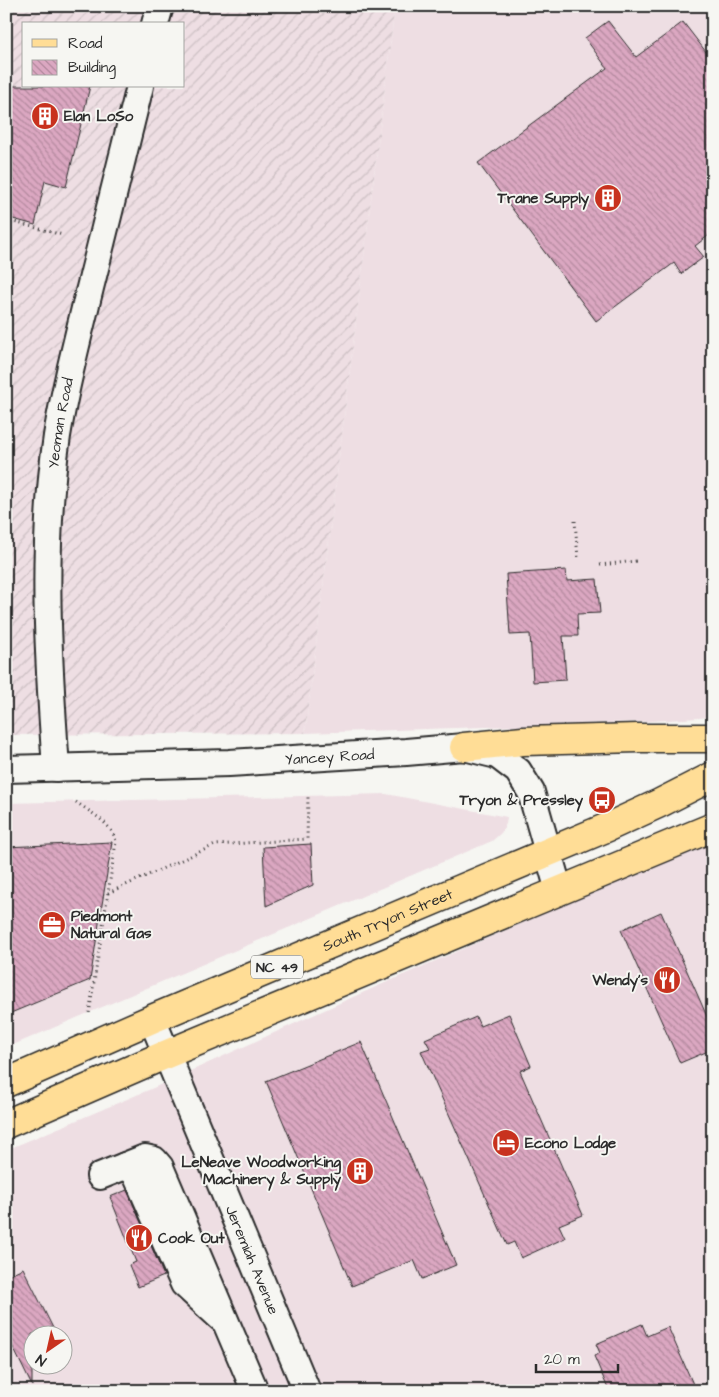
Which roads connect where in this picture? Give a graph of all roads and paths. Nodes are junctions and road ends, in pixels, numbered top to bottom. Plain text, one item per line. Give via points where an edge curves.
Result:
1 (160, 6) edge
2 (156, 22) edge
3 (140, 88) edge
4 (6, 220) edge
5 (63, 234) dead end
6 (575, 521) dead end
7 (578, 558) dead end
8 (636, 560) dead end
9 (600, 565) dead end
10 (713, 738) edge
11 (464, 747) junction
12 (56, 768) junction
13 (6, 769) edge
14 (713, 776) edge
15 (308, 797) dead end
16 (76, 802) dead end
17 (713, 827) edge
18 (549, 852) junction
19 (559, 891) junction
20 (108, 893) junction
21 (89, 1014) dead end
22 (152, 1019) junction
23 (167, 1054) junction
24 (6, 1083) edge
25 (6, 1124) edge
26 (125, 1166) junction
27 (100, 1176) dead end
28 (227, 1324) junction
29 (252, 1386) dead end
30 (307, 1391) edge

1 - 2 street
3 - 12 street, Yeoman Road via 57,436 46,576
4 - 5 path
6 - 7 path
8 - 9 path
10 - 11 main road via 523,741
11 - 12 street, Yancey Road via 229,763
11 - 18 street, Yancey Road via 497,754 518,771 532,792
12 - 13 street, Yancey Road
14 - 18 main road, South Tryon Street / NC 49
15 - 20 path via 307,839 215,845
16 - 20 path via 110,828 115,836
17 - 19 main road, NC 49
18 - 19 street, Yancey Road
18 - 22 main road, South Tryon Street / NC 49
19 - 23 main road, NC 49
20 - 21 path
22 - 23 street, Jeremiah Avenue
22 - 24 main road, South Tryon Street / NC 49
23 - 25 main road, NC 49
23 - 30 street, Jeremiah Avenue
26 - 27 street
26 - 28 street via 135,1172 184,1284
26 - 28 street via 145,1158 154,1160 160,1167
28 - 29 street

